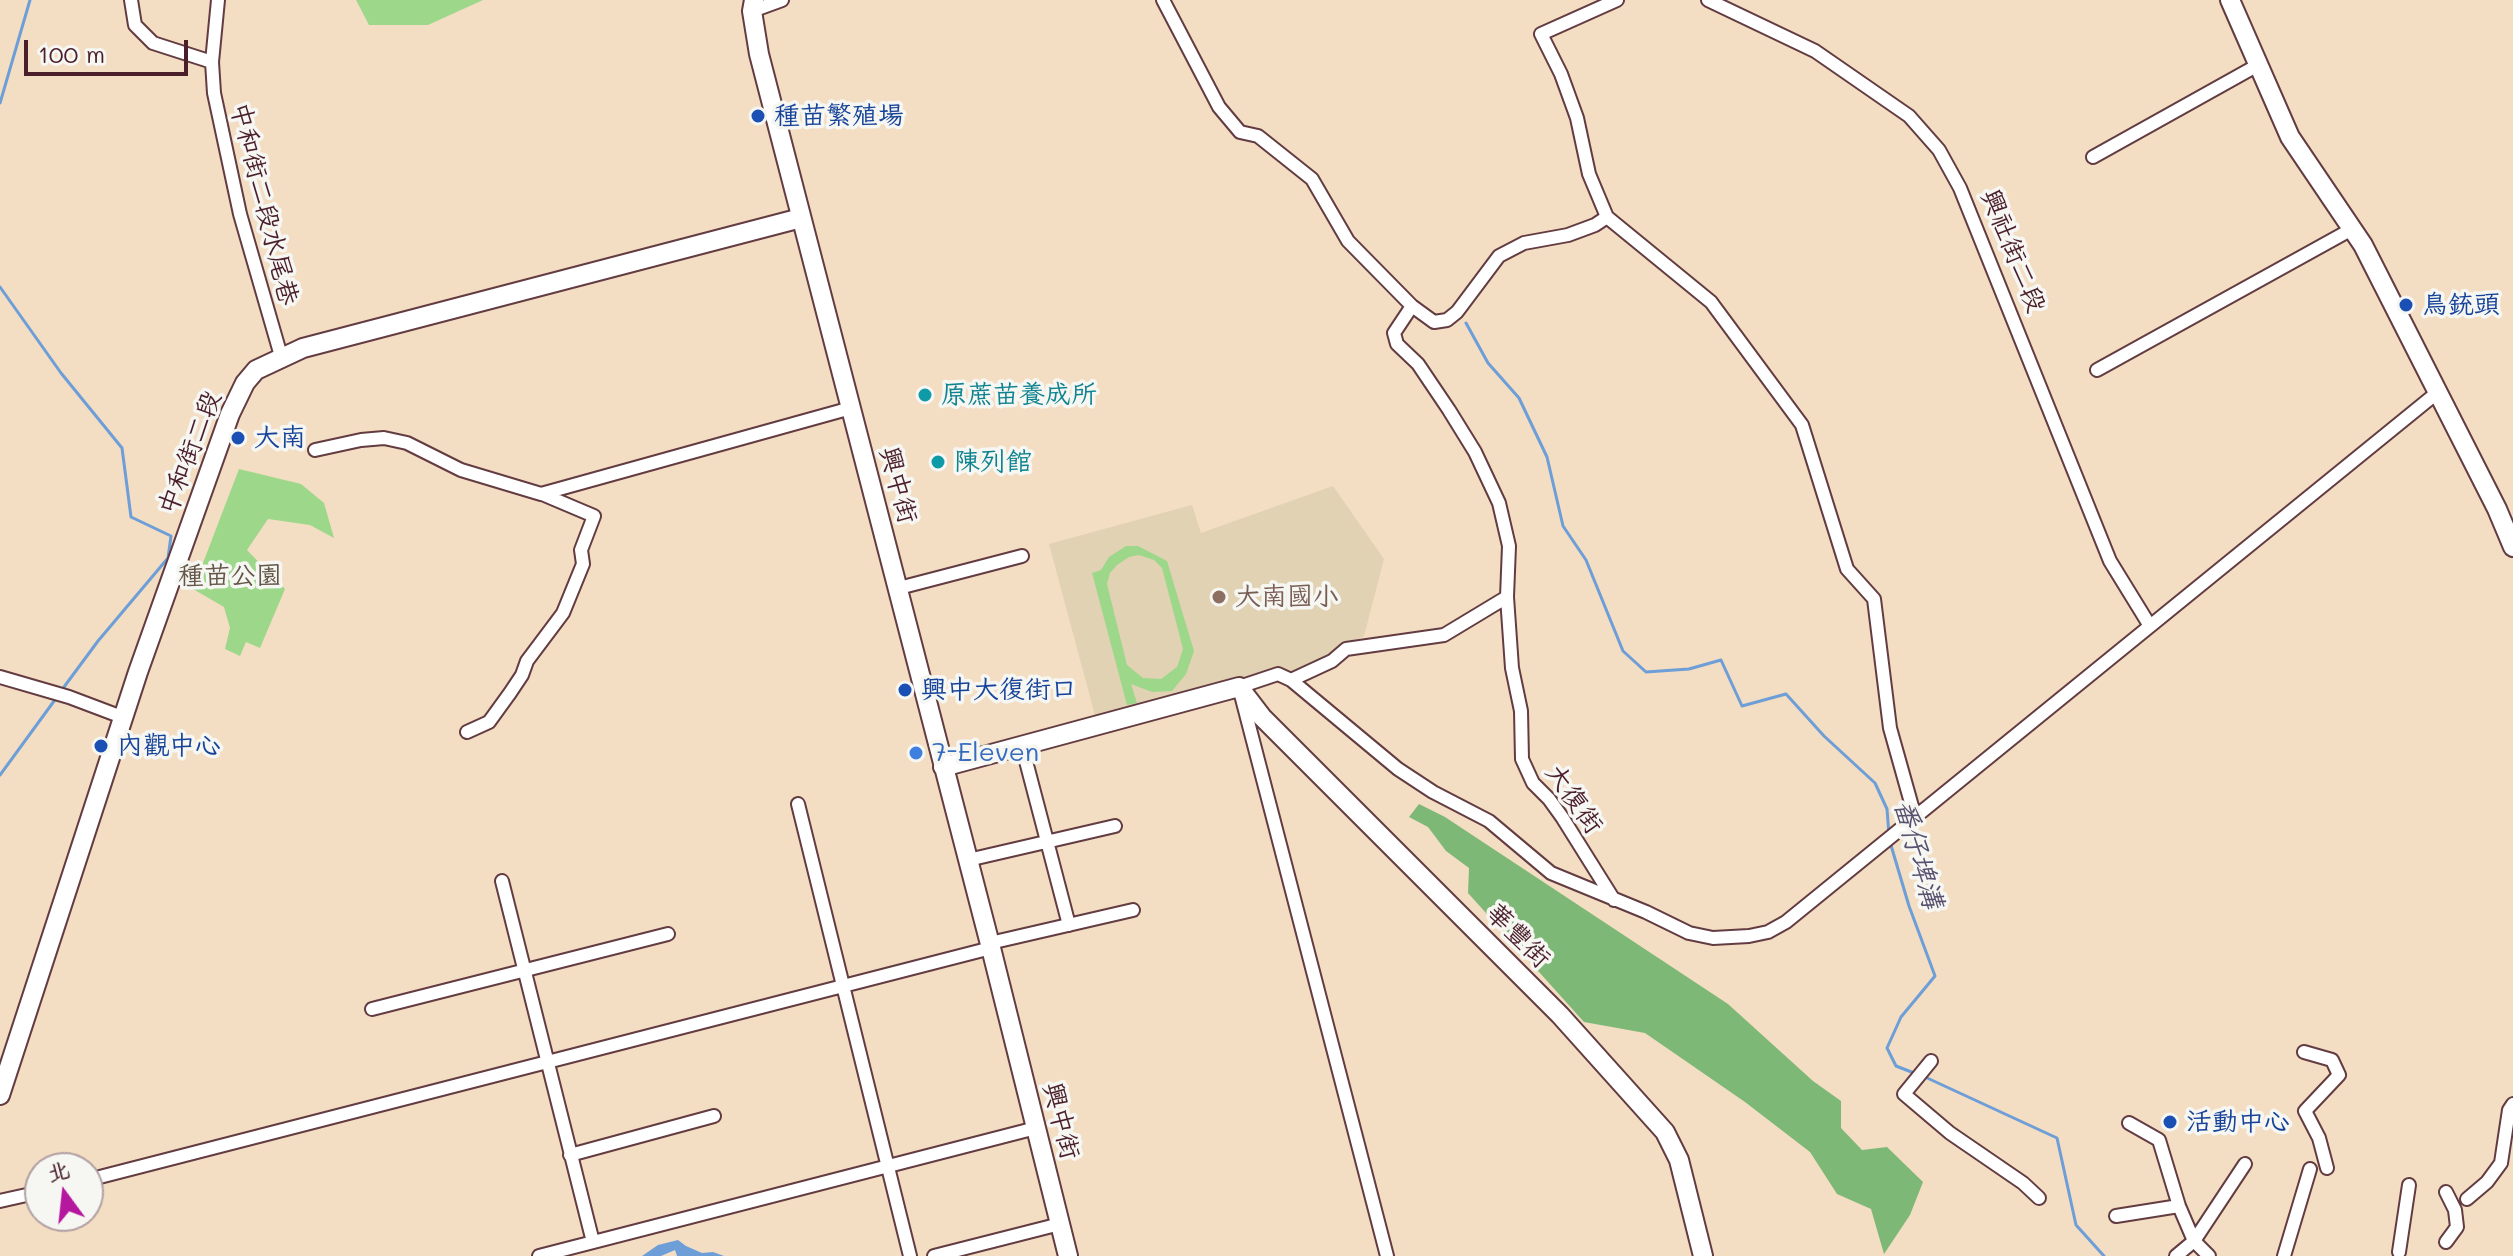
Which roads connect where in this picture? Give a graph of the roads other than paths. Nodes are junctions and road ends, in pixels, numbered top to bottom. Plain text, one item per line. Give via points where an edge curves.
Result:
1 (131, 0) edge
2 (218, 0) edge
3 (782, 0) edge
4 (1163, 0) edge
5 (1617, 0) edge
6 (1708, 0) edge
7 (2230, 0) edge
8 (753, 6) edge
9 (212, 62) junction
10 (2258, 65) junction
11 (2093, 157) dead end
12 (1607, 217) junction
13 (801, 218) junction
14 (2352, 229) junction
15 (1412, 306) junction
16 (281, 356) junction
17 (2097, 370) dead end
18 (2438, 392) junction
19 (851, 408) junction
20 (315, 450) dead end
21 (541, 494) junction
22 (2513, 547) edge
23 (1022, 556) dead end
24 (899, 588) junction
25 (1507, 597) junction
26 (2150, 626) junction
27 (0, 677) edge
28 (1291, 680) junction
29 (1239, 687) junction
30 (122, 717) junction
31 (467, 732) dead end
32 (1022, 746) junction
33 (943, 767) junction
34 (798, 804) dead end
35 (1915, 817) junction
36 (1115, 826) dead end
37 (1047, 842) junction
38 (968, 860) junction
39 (502, 881) dead end
40 (1614, 900) junction
41 (1133, 910) dead end
42 (1069, 925) junction
43 (668, 934) dead end
44 (991, 945) junction
45 (524, 970) junction
46 (843, 985) junction
47 (372, 1009) dead end
48 (2304, 1052) dead end
49 (547, 1061) junction
50 (1931, 1061) dead end
51 (0, 1095) edge
52 (2513, 1104) edge
53 (714, 1116) dead end
54 (2129, 1123) dead end
55 (1036, 1128) junction
56 (2509, 1137) edge
57 (570, 1155) junction
58 (2245, 1164) dead end
59 (887, 1166) junction
60 (2327, 1168) dead end
61 (2310, 1169) dead end
62 (104, 1176) edge
63 (2409, 1185) dead end
64 (2446, 1192) dead end
65 (24, 1196) edge
66 (2039, 1198) dead end
67 (2467, 1199) dead end
68 (0, 1201) edge
69 (2179, 1206) junction
70 (2116, 1216) dead end
71 (1060, 1224) junction
72 (2194, 1241) junction
73 (593, 1242) junction
74 (2446, 1242) dead end
75 (2399, 1252) dead end
76 (539, 1256) edge
77 (910, 1256) edge
78 (934, 1256) edge
79 (1068, 1256) edge
80 (1387, 1256) edge
81 (1703, 1256) edge
82 (2176, 1256) edge
83 (2209, 1256) edge
84 (2284, 1256) edge

1 - 9 street via 135,25 153,43
2 - 9 street, 中和街二段水尾巷
3 - 8 street
4 - 15 street via 1219,107 1240,132 1258,136 1312,179 1348,241
5 - 12 street via 1541,34 1577,118 1589,174
6 - 26 street, 興社街二段 via 1815,51 1909,116 1939,150 1960,188 2110,561
7 - 10 street
8 - 13 street, 興中街 via 759,54
9 - 16 street, 中和街二段水尾巷 via 240,214
10 - 11 street
10 - 14 street via 2290,137
12 - 15 street via 1499,256 1447,320 1434,322
12 - 35 street via 1711,302 1802,425 1847,569 1874,599 1890,728
13 - 16 street, 中和街二段
13 - 19 street, 興中街
14 - 17 street
14 - 18 street
15 - 25 street, 大復街 via 1394,333 1397,344 1418,364 1449,410 1499,503 1509,546
16 - 30 street, 中和街二段 via 256,370 230,414
18 - 22 street
18 - 26 street
19 - 21 street
19 - 24 street, 興中街
20 - 21 street via 384,438 407,443 461,470
21 - 31 street via 594,516 581,550 583,564 557,625 489,722
23 - 24 street
24 - 33 street, 興中街
25 - 28 street via 1444,635 1346,649
25 - 40 street, 大復街 via 1522,759
26 - 35 street
27 - 30 street
28 - 29 street via 1278,674
28 - 40 street via 1398,769 1489,821 1551,873
29 - 32 street
29 - 80 street
29 - 81 street, 華豐街 via 1262,717 1560,1015 1665,1132 1679,1160
30 - 51 street, 中和街二段
32 - 33 street
32 - 37 street
33 - 38 street, 興中街
34 - 46 street
35 - 40 street via 1768,932 1713,938
36 - 37 street
37 - 38 street
37 - 42 street
38 - 44 street, 興中街
39 - 45 street
41 - 42 street
42 - 44 street
43 - 45 street
44 - 46 street
44 - 55 street, 興中街
45 - 47 street
45 - 49 street
46 - 49 street
46 - 59 street
48 - 60 street via 2332,1060 2339,1075 2305,1111
49 - 57 street
49 - 62 street
50 - 66 street via 1904,1094
52 - 56 street
53 - 57 street
54 - 69 street via 2159,1140
55 - 59 street
55 - 71 street, 興中街
56 - 67 street via 2501,1163
57 - 73 street
58 - 72 street
59 - 73 street
59 - 77 street
61 - 84 street
63 - 75 street
64 - 74 street via 2457,1227
65 - 68 street
69 - 70 street
69 - 72 street
71 - 78 street
71 - 79 street, 興中街
72 - 82 street
72 - 83 street
73 - 76 street

